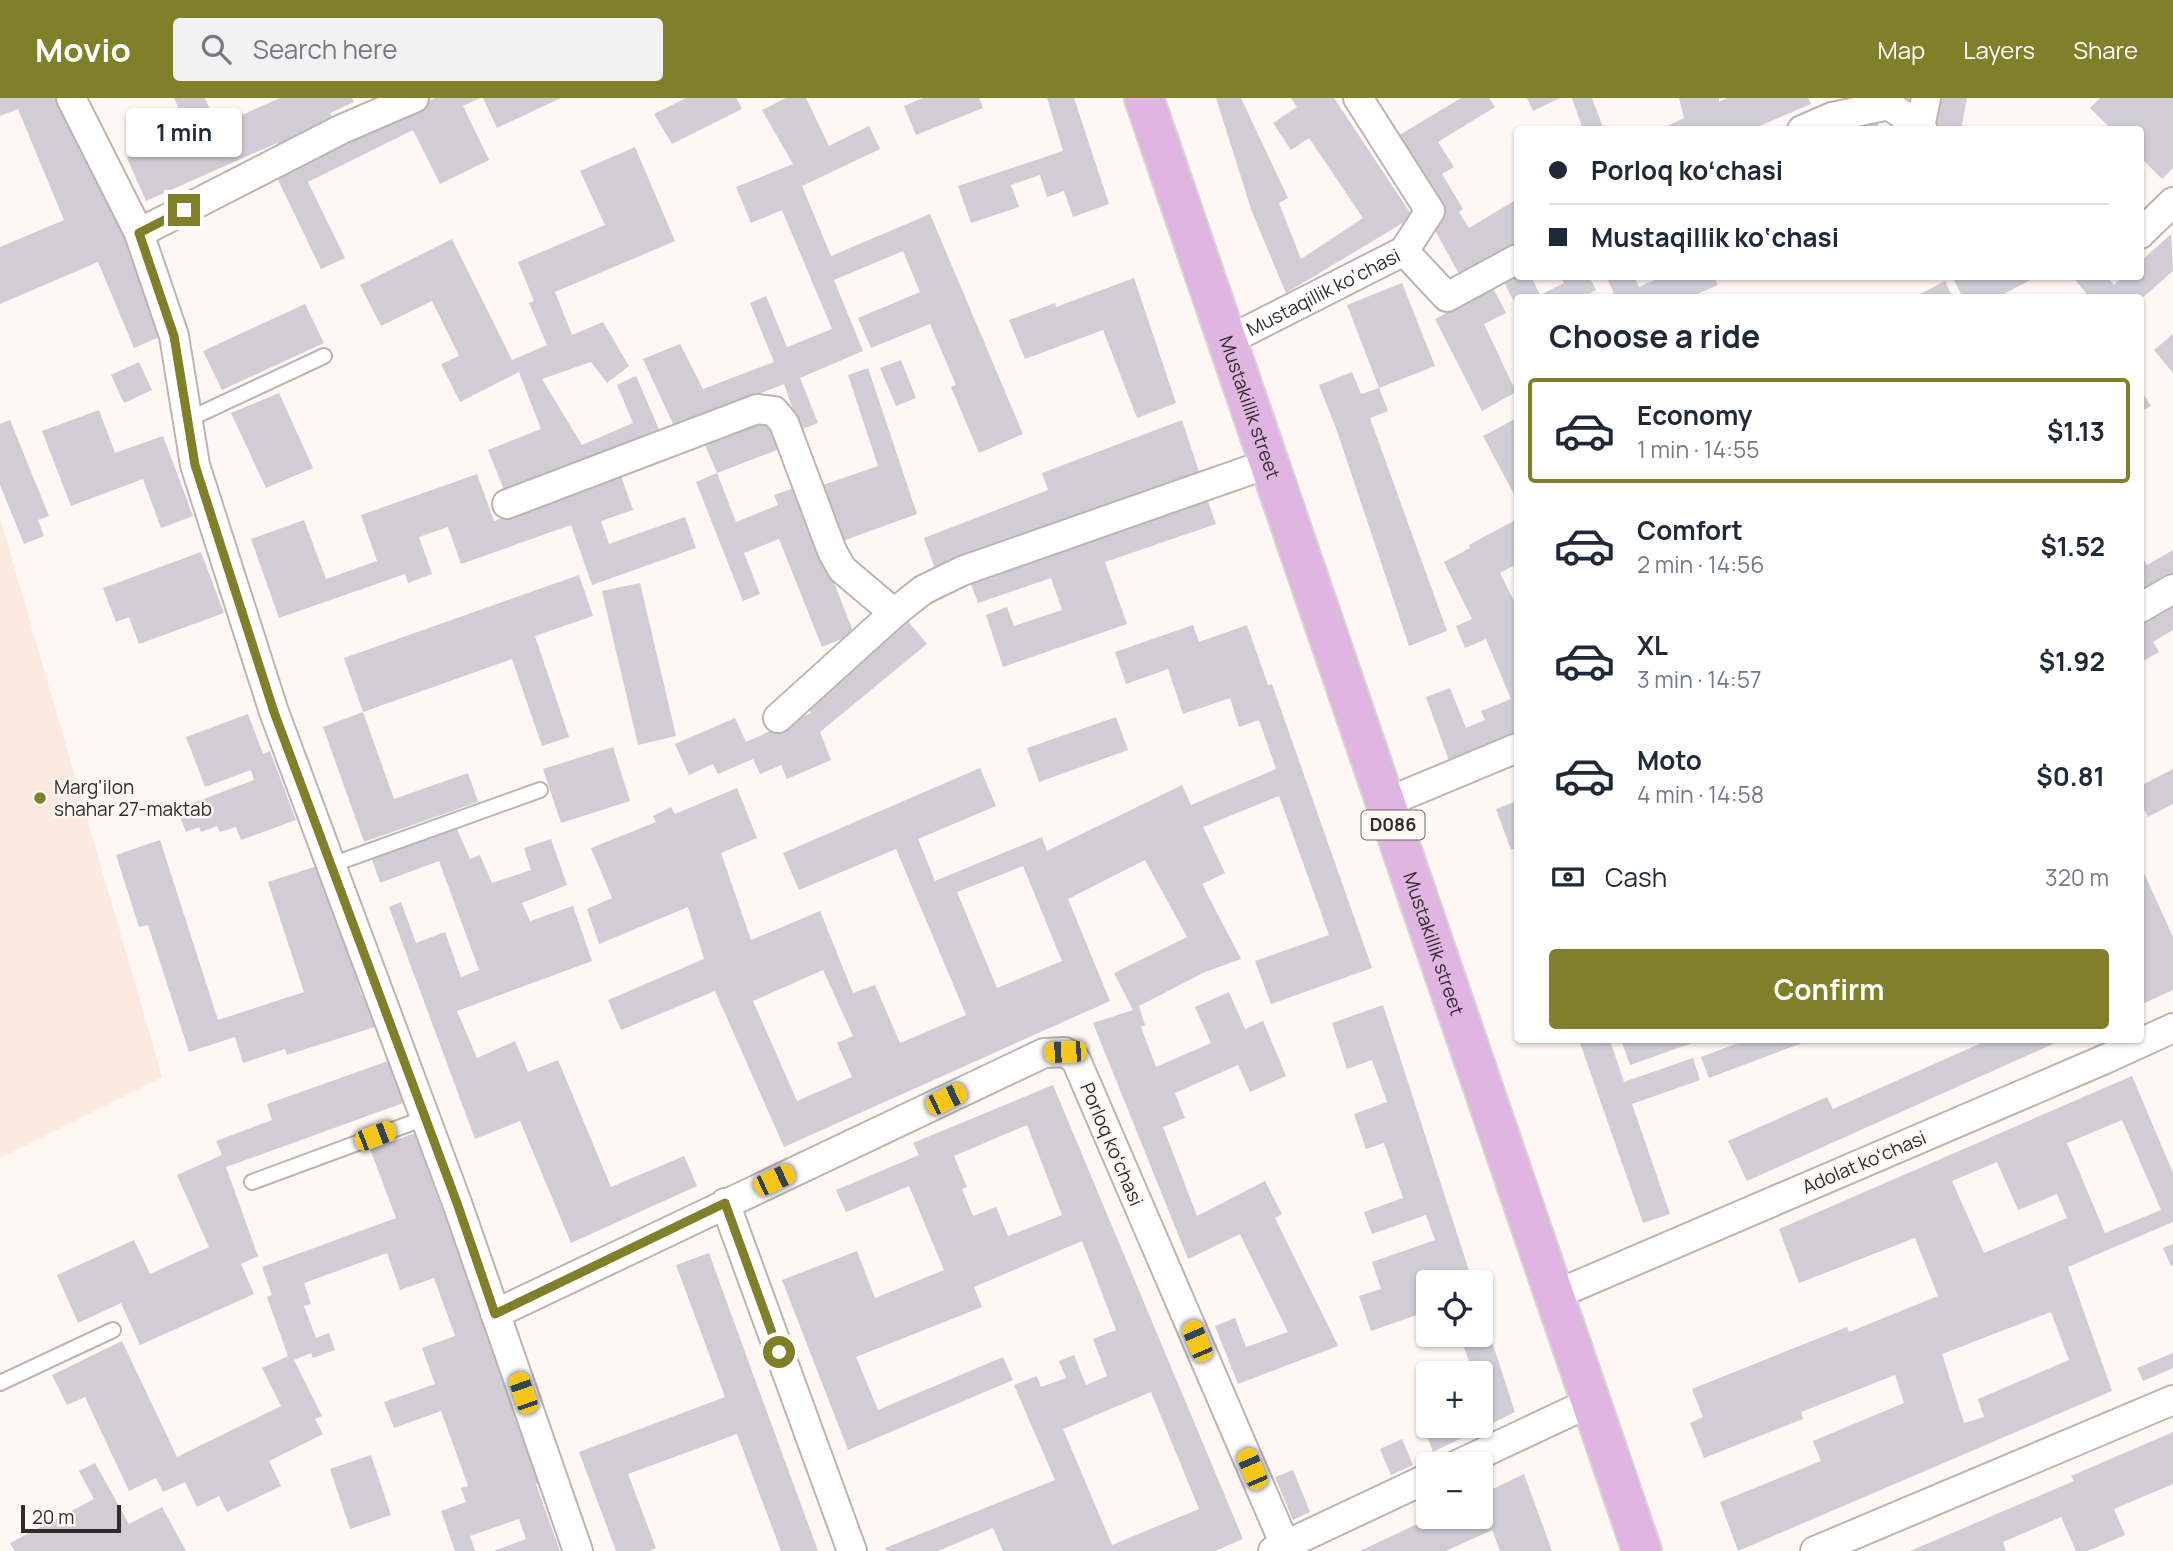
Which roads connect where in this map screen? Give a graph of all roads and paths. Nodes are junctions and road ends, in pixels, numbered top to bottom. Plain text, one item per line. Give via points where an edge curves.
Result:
1 (71, 98) edge
2 (414, 98) edge
3 (1144, 98) edge
4 (1358, 98) edge
5 (1926, 98) edge
6 (1811, 126) edge
7 (1919, 126) edge
8 (1922, 126) edge
9 (2173, 202) edge
10 (2144, 230) edge
11 (139, 233) junction
12 (1404, 251) junction
13 (1514, 260) edge
14 (1227, 341) junction
15 (324, 356) dead end
16 (187, 420) junction
17 (1270, 463) junction
18 (507, 504) dead end
19 (2173, 589) edge
20 (2144, 606) edge
21 (894, 613) junction
22 (778, 718) dead end
23 (1514, 748) edge
24 (540, 790) dead end
25 (1385, 803) junction
26 (331, 865) junction
27 (2173, 1028) edge
28 (2144, 1041) edge
29 (2139, 1043) edge
30 (425, 1118) junction
31 (252, 1182) dead end
32 (725, 1203) junction
33 (1555, 1295) junction
34 (495, 1314) junction
35 (113, 1331) dead end
36 (0, 1383) edge
37 (2173, 1400) edge
38 (1591, 1402) junction
39 (1485, 1452) edge
40 (1416, 1484) edge
41 (1279, 1548) edge
42 (578, 1551) edge
43 (852, 1551) edge
44 (1642, 1551) edge
45 (1815, 1551) edge

1 - 11 street
2 - 11 street via 342,129
3 - 14 main road, Mustakillik street / D086
4 - 12 street via 1430,212
5 - 8 street
6 - 7 street via 1832,117 1889,106
9 - 10 street
11 - 16 street via 174,336
12 - 13 street, Mustaqillik ko‘chasi via 1447,297
12 - 14 street, Mustaqillik ko‘chasi
14 - 17 main road, Mustakillik street / D086
15 - 16 lane
16 - 26 street via 195,465 258,660
17 - 21 street via 962,572 923,590
17 - 25 main road, Mustakillik street / D086
18 - 21 street via 757,410 774,411 784,424 842,569
19 - 20 street
21 - 22 street
23 - 25 street
24 - 26 lane
25 - 33 main road, Mustakillik street / D086
26 - 30 street
27 - 28 street, Adolat koʻchasi
29 - 33 street, Adolat koʻchasi
30 - 31 lane
30 - 34 street
32 - 34 street, Porloq koʻchasi
32 - 41 street, Porloq koʻchasi via 1044,1053 1065,1052 1076,1060
32 - 43 street
33 - 38 main road, Mustakillik street / D086
34 - 42 street
35 - 36 lane
37 - 45 street
38 - 39 street
38 - 44 main road, Mustakillik street / D086
40 - 41 street

